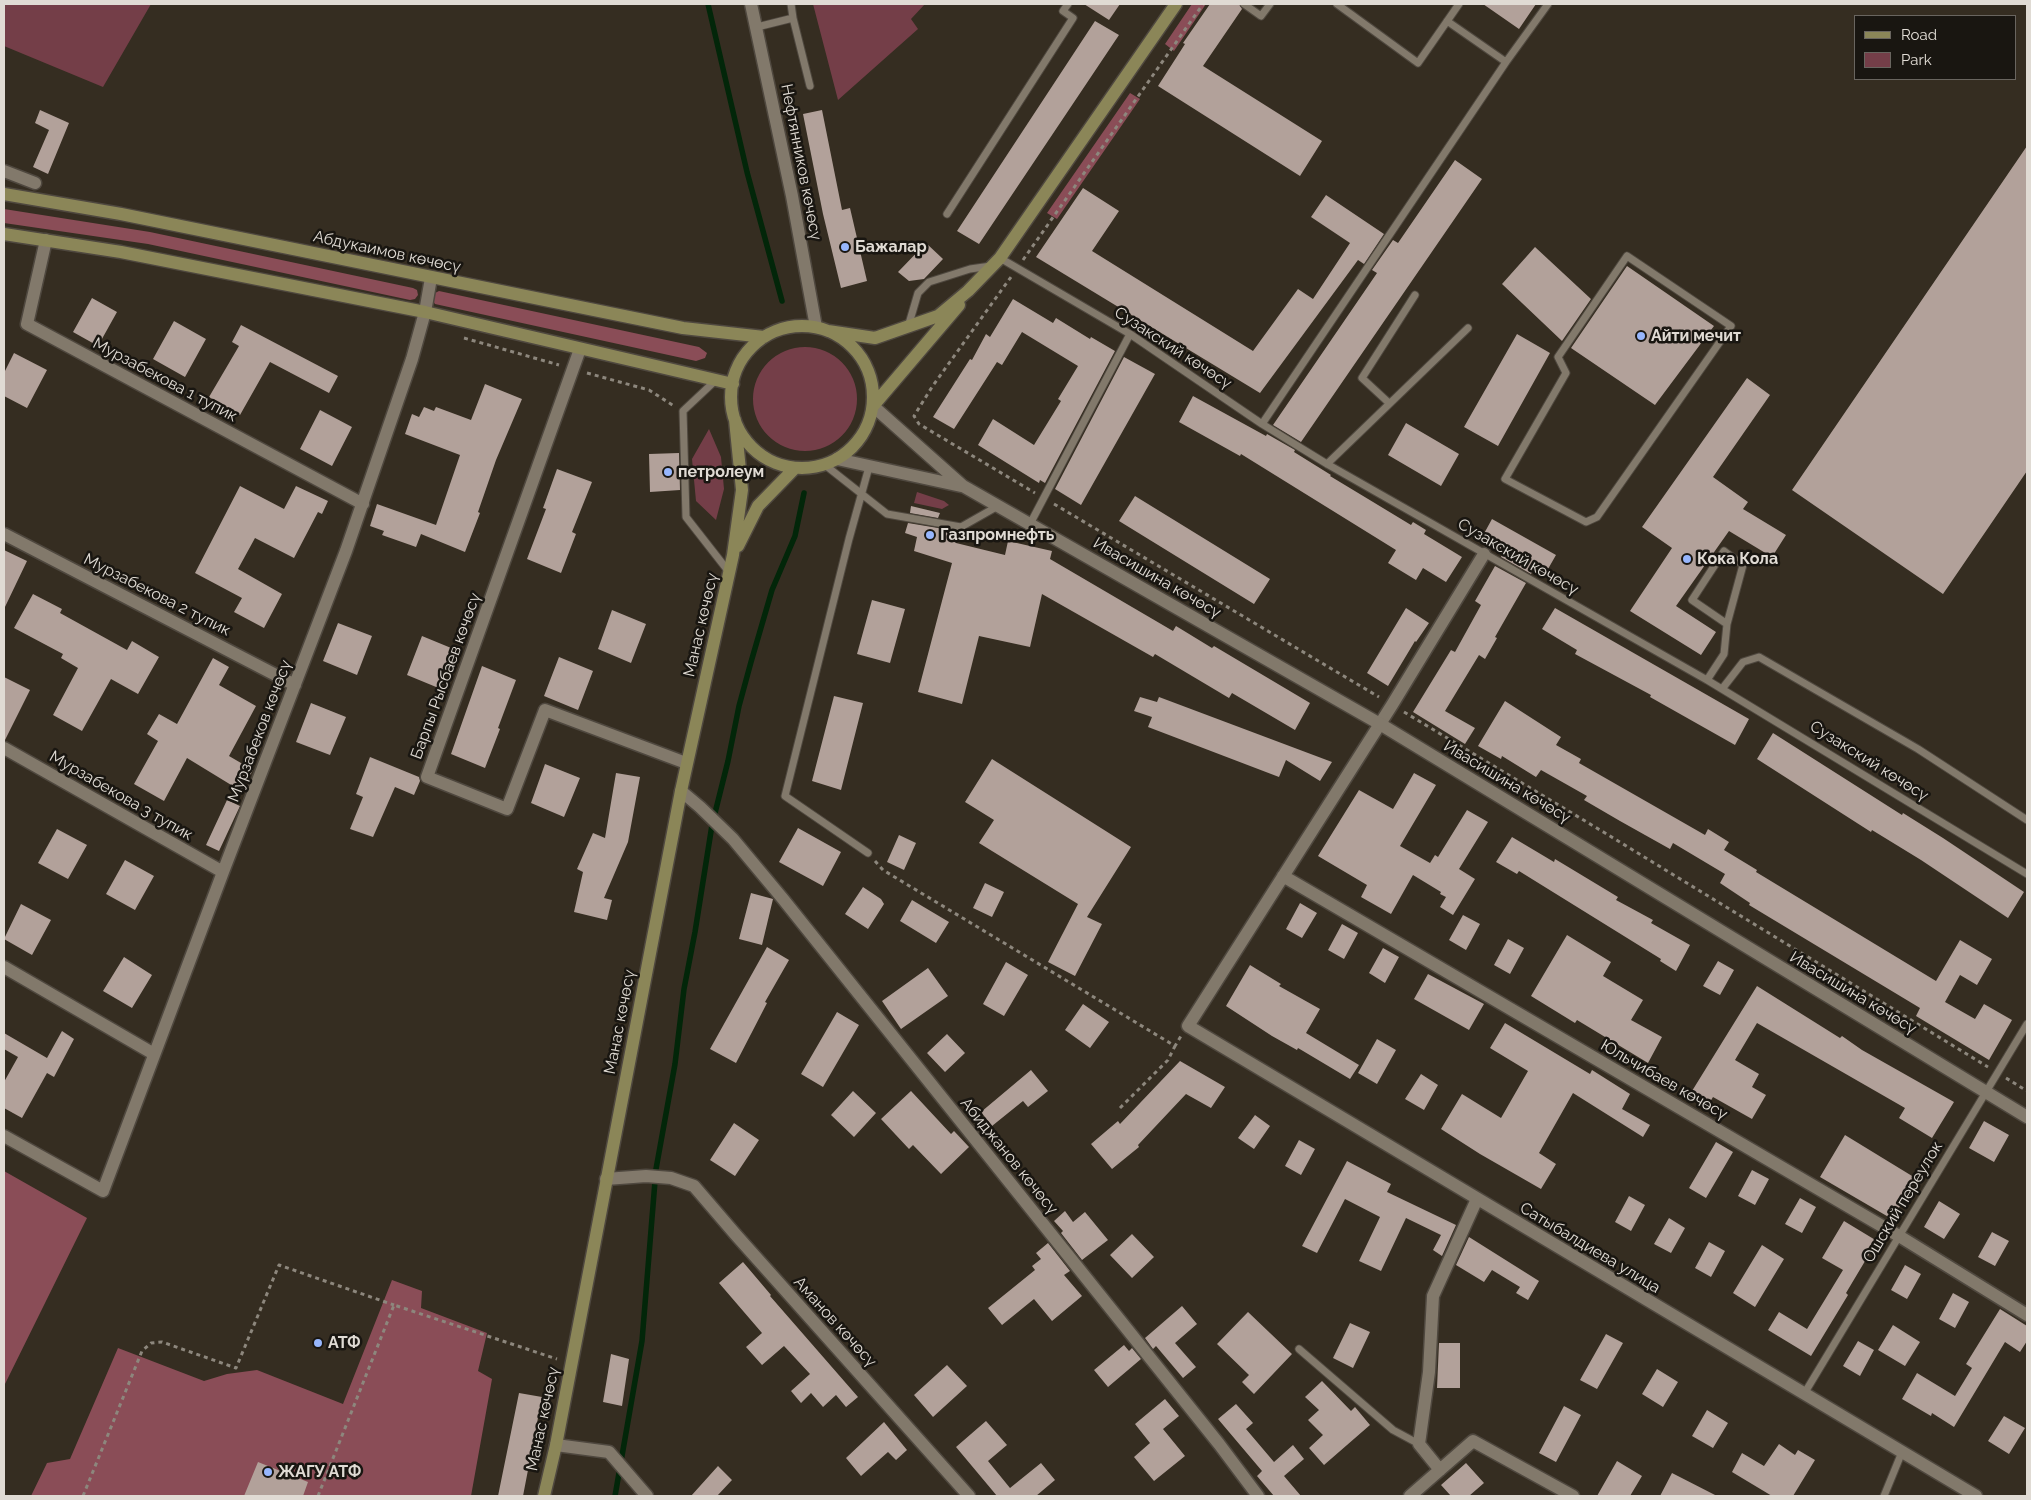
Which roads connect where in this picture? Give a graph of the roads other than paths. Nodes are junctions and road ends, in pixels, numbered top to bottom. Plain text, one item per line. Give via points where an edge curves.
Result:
1 (751, 4) edge
2 (791, 4) edge
3 (1068, 4) edge
4 (1176, 4) edge
5 (1244, 4) edge
6 (1270, 4) edge
7 (1337, 4) edge
8 (1459, 4) edge
9 (1548, 4) edge
10 (793, 18) junction
11 (1447, 21) junction
12 (756, 27) junction
13 (1506, 62) junction
14 (810, 86) dead end
15 (4, 171) edge
16 (35, 184) dead end
17 (4, 194) edge
18 (946, 214) dead end
19 (4, 234) edge
20 (46, 240) junction
21 (995, 263) junction
22 (431, 278) junction
23 (1415, 295) dead end
24 (425, 312) junction
25 (1731, 326) joint
26 (908, 327) junction
27 (1468, 328) dead end
28 (822, 329) junction
29 (1130, 334) junction
30 (764, 337) junction
31 (580, 349) junction
32 (716, 380) junction
33 (733, 384) junction
34 (1389, 403) junction
35 (873, 406) junction
36 (735, 420) junction
37 (1262, 424) junction
38 (837, 459) junction
39 (1327, 464) junction
40 (825, 465) junction
41 (869, 467) junction
42 (795, 468) junction
43 (963, 486) junction
44 (862, 494) junction
45 (363, 504) junction
46 (998, 506) junction
47 (1030, 524) junction
48 (4, 534) edge
49 (1484, 554) junction
50 (733, 555) junction
51 (730, 572) junction
52 (1727, 624) junction
53 (1707, 680) junction
54 (295, 685) junction
55 (1722, 689) junction
56 (1380, 724) junction
57 (4, 748) edge
58 (686, 763) junction
59 (681, 791) junction
60 (2027, 820) edge
61 (868, 853) road end
62 (223, 872) junction
63 (2027, 874) edge
64 (1283, 876) junction
65 (4, 967) edge
66 (2027, 1024) edge
67 (154, 1054) junction
68 (1986, 1092) junction
69 (2027, 1117) edge
70 (4, 1136) edge
71 (606, 1179) junction
72 (1477, 1199) junction
73 (1899, 1236) junction
74 (2027, 1315) edge
75 (1300, 1349) dead end
76 (1804, 1394) junction
77 (1419, 1444) junction
78 (556, 1445) junction
79 (1902, 1452) junction
80 (1440, 1470) junction
81 (544, 1496) edge
82 (647, 1496) edge
83 (969, 1496) edge
84 (1258, 1496) edge
85 (1410, 1496) edge
86 (1573, 1496) edge
87 (1884, 1496) edge
88 (1976, 1496) edge

1 - 12 street, Нефтянников көчөсү
2 - 10 lane
3 - 18 lane via 1063,11 1073,18
4 - 21 main road
5 - 6 lane via 1261,16
7 - 11 lane via 1418,63
8 - 11 lane
9 - 13 lane
10 - 12 lane
10 - 14 lane
11 - 13 lane
12 - 28 street, Нефтянников көчөсү
13 - 37 lane
15 - 16 street
17 - 22 main road, Абдукаимов көчөсү via 122,214
19 - 20 main road
20 - 24 main road
20 - 45 street, Мурзабекова 1 тупик via 27,324
21 - 26 main road via 938,316
21 - 26 lane via 929,282 918,293
21 - 29 lane, Сузакский көчөсү via 1018,269
21 - 35 main road
22 - 24 street, Мурзабеков көчөсү
22 - 30 main road, Абдукаимов көчөсү via 683,328
23 - 34 lane via 1362,378
24 - 31 main road
24 - 45 street, Мурзабеков көчөсү
25 - 25 lane via 1597,517 1586,522 1505,480 1566,373 1558,356 1627,256
26 - 28 main road via 875,338
27 - 34 lane
28 - 30 main road via 798,326
28 - 35 main road via 848,342 863,360 872,382
29 - 37 lane, Сузакский көчөсү
29 - 47 lane
30 - 33 main road via 744,358
31 - 32 main road
31 - 58 street, Барпы Рысбаев көчөсү via 427,777 507,809 545,710
32 - 33 main road
32 - 51 lane via 683,411 686,517
33 - 36 main road
34 - 39 lane
35 - 38 main road via 867,427 854,445
35 - 43 street
36 - 42 main road via 752,447 765,458
36 - 50 main road via 742,490
37 - 39 lane, Сузакский көчөсү
38 - 40 main road
38 - 41 street
39 - 49 lane, Сузакский көчөсү
40 - 42 main road
40 - 44 lane
41 - 43 street
41 - 44 lane
42 - 50 main road via 758,506
43 - 46 street, Ивасишина көчөсү
44 - 46 lane via 887,514 961,527
44 - 61 lane via 785,796
45 - 54 street, Мурзабеков көчөсү
46 - 47 street, Ивасишина көчөсү
47 - 56 street, Ивасишина көчөсү
48 - 54 street, Мурзабекова 2 тупик
49 - 53 lane, Сузакский көчөсү
49 - 56 street
50 - 51 main road, Манас көчөсү
51 - 58 main road, Манас көчөсү
52 - 52 lane via 1692,600 1724,551 1743,565
52 - 53 lane via 1724,654
53 - 55 lane, Сузакский көчөсү
54 - 62 street, Мурзабеков көчөсү
55 - 60 lane via 1743,662 1759,657 1918,749
55 - 63 lane, Сузакский көчөсү
56 - 64 street
56 - 68 street, Ивасишина көчөсү
57 - 62 street, Мурзабекова 3 тупик
58 - 59 main road, Манас көчөсү
59 - 71 main road, Манас көчөсү
59 - 84 street, Абиджанов көчөсү via 732,839 789,906
62 - 67 street, Мурзабеков көчөсү
64 - 72 street, Сатыбалдиева улица via 1188,1026
64 - 73 street, Юльчибаев көчөсү
65 - 67 street
66 - 68 lane, Ошский переулок
67 - 70 street, Мурзабеков көчөсү via 103,1191
68 - 69 street, Ивасишина көчөсү
68 - 73 lane, Ошский переулок
71 - 78 main road, Манас көчөсү
71 - 83 street, Аманов көчөсү via 646,1176 671,1178 694,1186
72 - 76 street, Сатыбалдиева улица
72 - 77 street via 1433,1296 1429,1372
73 - 74 street, Юльчибаев көчөсү
73 - 76 lane, Ошский переулок
75 - 77 lane via 1393,1430
76 - 79 street, Сатыбалдиева улица
77 - 80 street
78 - 81 main road, Манас көчөсү
78 - 82 street via 609,1452
79 - 87 lane
79 - 88 street, Сатыбалдиева улица
80 - 85 street
80 - 86 street via 1473,1441

